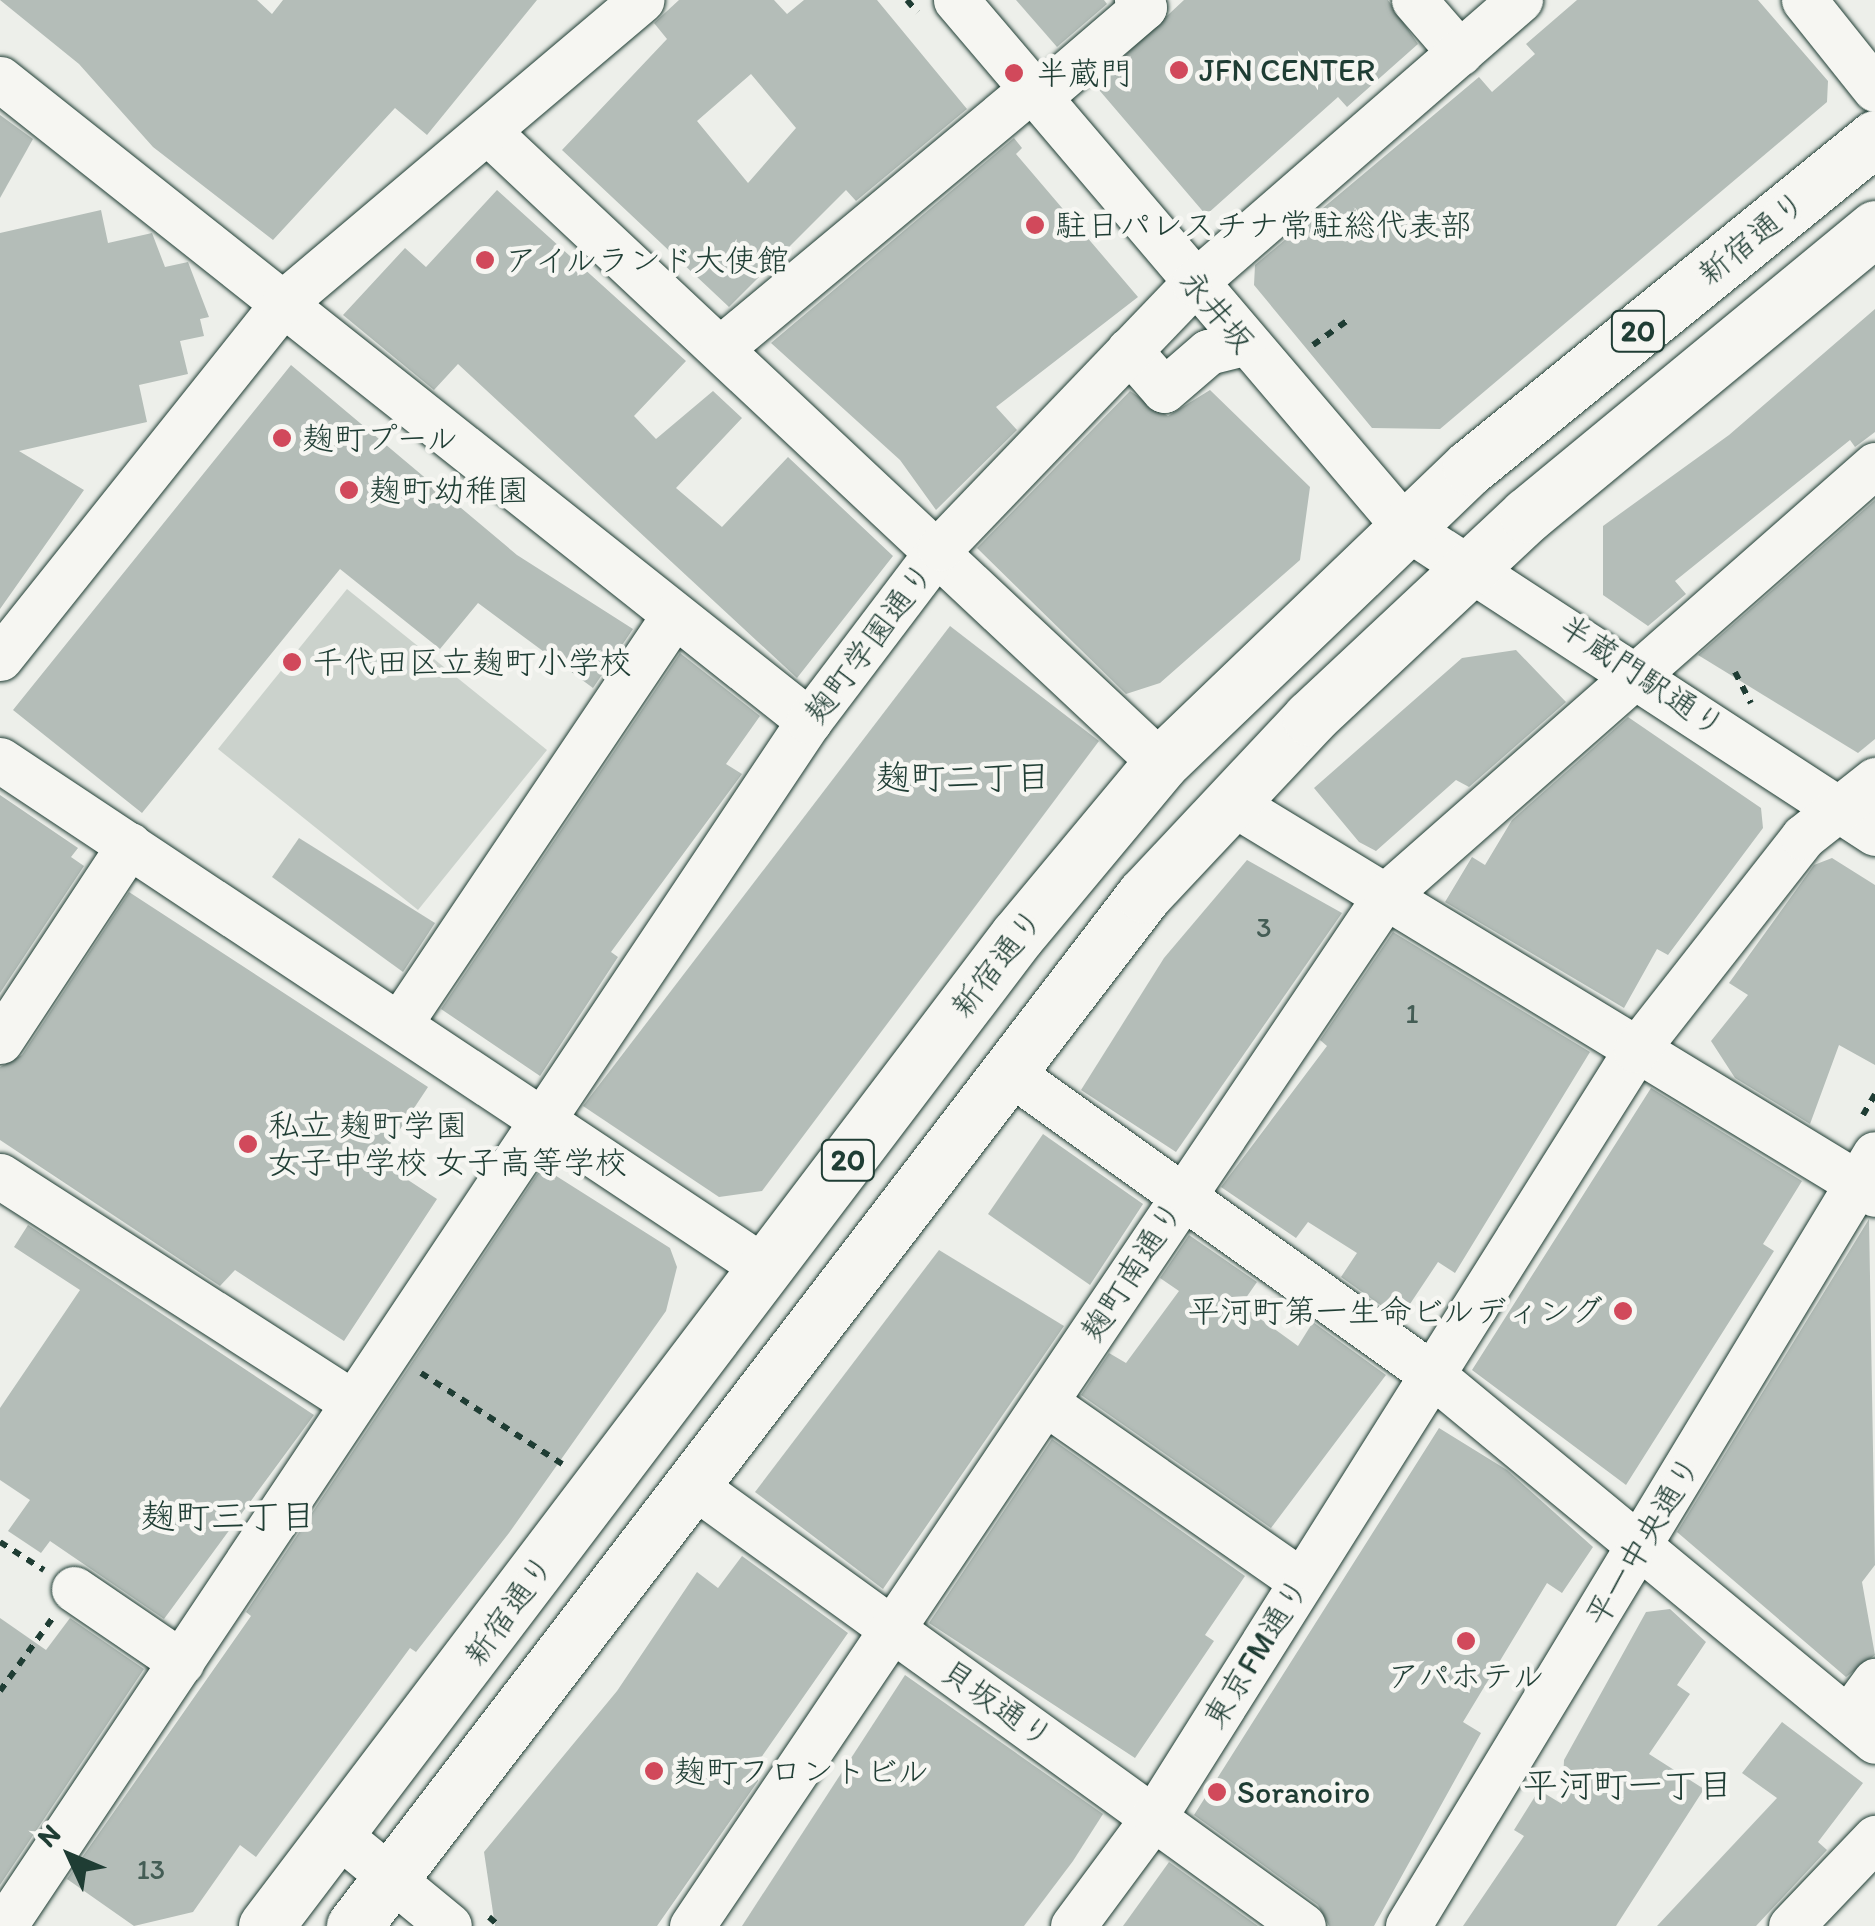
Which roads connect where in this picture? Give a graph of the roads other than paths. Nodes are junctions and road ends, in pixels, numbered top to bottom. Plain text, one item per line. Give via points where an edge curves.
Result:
1 (641, 0) edge
2 (956, 0) edge
3 (1137, 0) edge
4 (1414, 0) edge
5 (1520, 0) edge
6 (1804, 0) edge
7 (1460, 53) junction
8 (0, 79) edge
9 (1875, 90) edge
10 (1036, 94) junction
11 (488, 132) junction
12 (1875, 138) edge
13 (1875, 228) edge
14 (1194, 283) junction
15 (284, 302) junction
16 (1243, 342) junction
17 (722, 348) junction
18 (1130, 350) junction
19 (1872, 472) edge
20 (1404, 526) junction
21 (940, 548) junction
22 (1472, 566) junction
23 (674, 616) junction
24 (0, 658) edge
25 (1636, 672) junction
26 (809, 721) junction
27 (0, 760) edge
28 (1161, 763) junction
29 (1875, 780) edge
30 (1228, 801) junction
31 (1857, 821) edge
32 (129, 846) junction
33 (1386, 895) junction
34 (400, 1024) junction
35 (0, 1041) edge
36 (1636, 1050) junction
37 (1005, 1069) junction
38 (542, 1118) junction
39 (0, 1176) edge
40 (1869, 1177) edge
41 (1184, 1192) junction
42 (766, 1269) junction
43 (1430, 1373) junction
44 (352, 1402) junction
45 (1046, 1403) junction
46 (690, 1482) junction
47 (1644, 1541) junction
48 (1302, 1581) junction
49 (74, 1589) road end
50 (894, 1631) junction
51 (182, 1662) junction
52 (1875, 1680) edge
53 (1862, 1730) edge
54 (1154, 1815) junction
55 (340, 1836) junction
56 (1875, 1838) edge
57 (392, 1878) junction
58 (4, 1926) edge
59 (266, 1926) edge
60 (354, 1926) edge
61 (449, 1926) edge
62 (692, 1926) edge
63 (1072, 1926) edge
64 (1303, 1926) edge
65 (1408, 1926) edge
66 (1791, 1926) edge

1 - 11 street
2 - 10 street, 永井坂
3 - 10 street via 1144,7
4 - 7 street
5 - 7 street, 麹町学園通り
6 - 9 street
7 - 14 street, 麹町学園通り
8 - 15 street
10 - 14 street, 永井坂
10 - 17 street
11 - 15 street
11 - 17 street
12 - 20 highway, 新宿通り / 20
13 - 22 highway, 新宿通り / 20
14 - 16 street, 永井坂
14 - 18 street, 麹町学園通り
15 - 23 street
15 - 24 street
16 - 18 street via 1208,352 1164,390
16 - 20 street, 永井坂
17 - 21 street
18 - 21 street, 麹町学園通り
19 - 25 street, 麹町南通り
20 - 22 street, 半蔵門駅通り
20 - 28 highway, 新宿通り / 20
21 - 26 street, 麹町学園通り
21 - 28 street
22 - 25 street, 半蔵門駅通り
22 - 30 highway, 新宿通り / 20
23 - 26 street
23 - 34 street
25 - 31 street, 半蔵門駅通り
25 - 33 street, 麹町南通り
26 - 38 street, 麹町学園通り
27 - 32 street
28 - 42 highway, 新宿通り / 20 via 1017,936
29 - 31 street
30 - 33 street
30 - 37 highway, 新宿通り / 20
31 - 36 street, 東京FM通り via 1804,837
32 - 34 street
32 - 35 street
33 - 36 street
33 - 41 street, 麹町南通り
34 - 38 street
36 - 40 street
36 - 43 street, 東京FM通り
37 - 41 street
37 - 46 highway, 新宿通り / 20
38 - 42 street
38 - 44 street, 麹町学園通り
39 - 44 street
40 - 47 street, 平一中央通り
41 - 43 street
41 - 45 street, 麹町南通り
42 - 55 highway, 新宿通り / 20
43 - 47 street
43 - 48 street, 東京FM通り
44 - 51 street, 麹町学園通り
45 - 48 street
45 - 50 street, 麹町南通り
46 - 50 street, 貝坂通り
46 - 57 highway, 新宿通り / 20
47 - 53 street
47 - 65 street, 平一中央通り
48 - 54 street, 東京FM通り
49 - 51 street
50 - 54 street, 貝坂通り
50 - 62 street, 麹町南通り
51 - 58 street, 麹町学園通り
52 - 53 street
54 - 63 street, 東京FM通り
54 - 64 street, 貝坂通り
55 - 57 street
55 - 59 highway, 新宿通り / 20
56 - 66 street
57 - 60 highway, 新宿通り / 20
57 - 61 street

